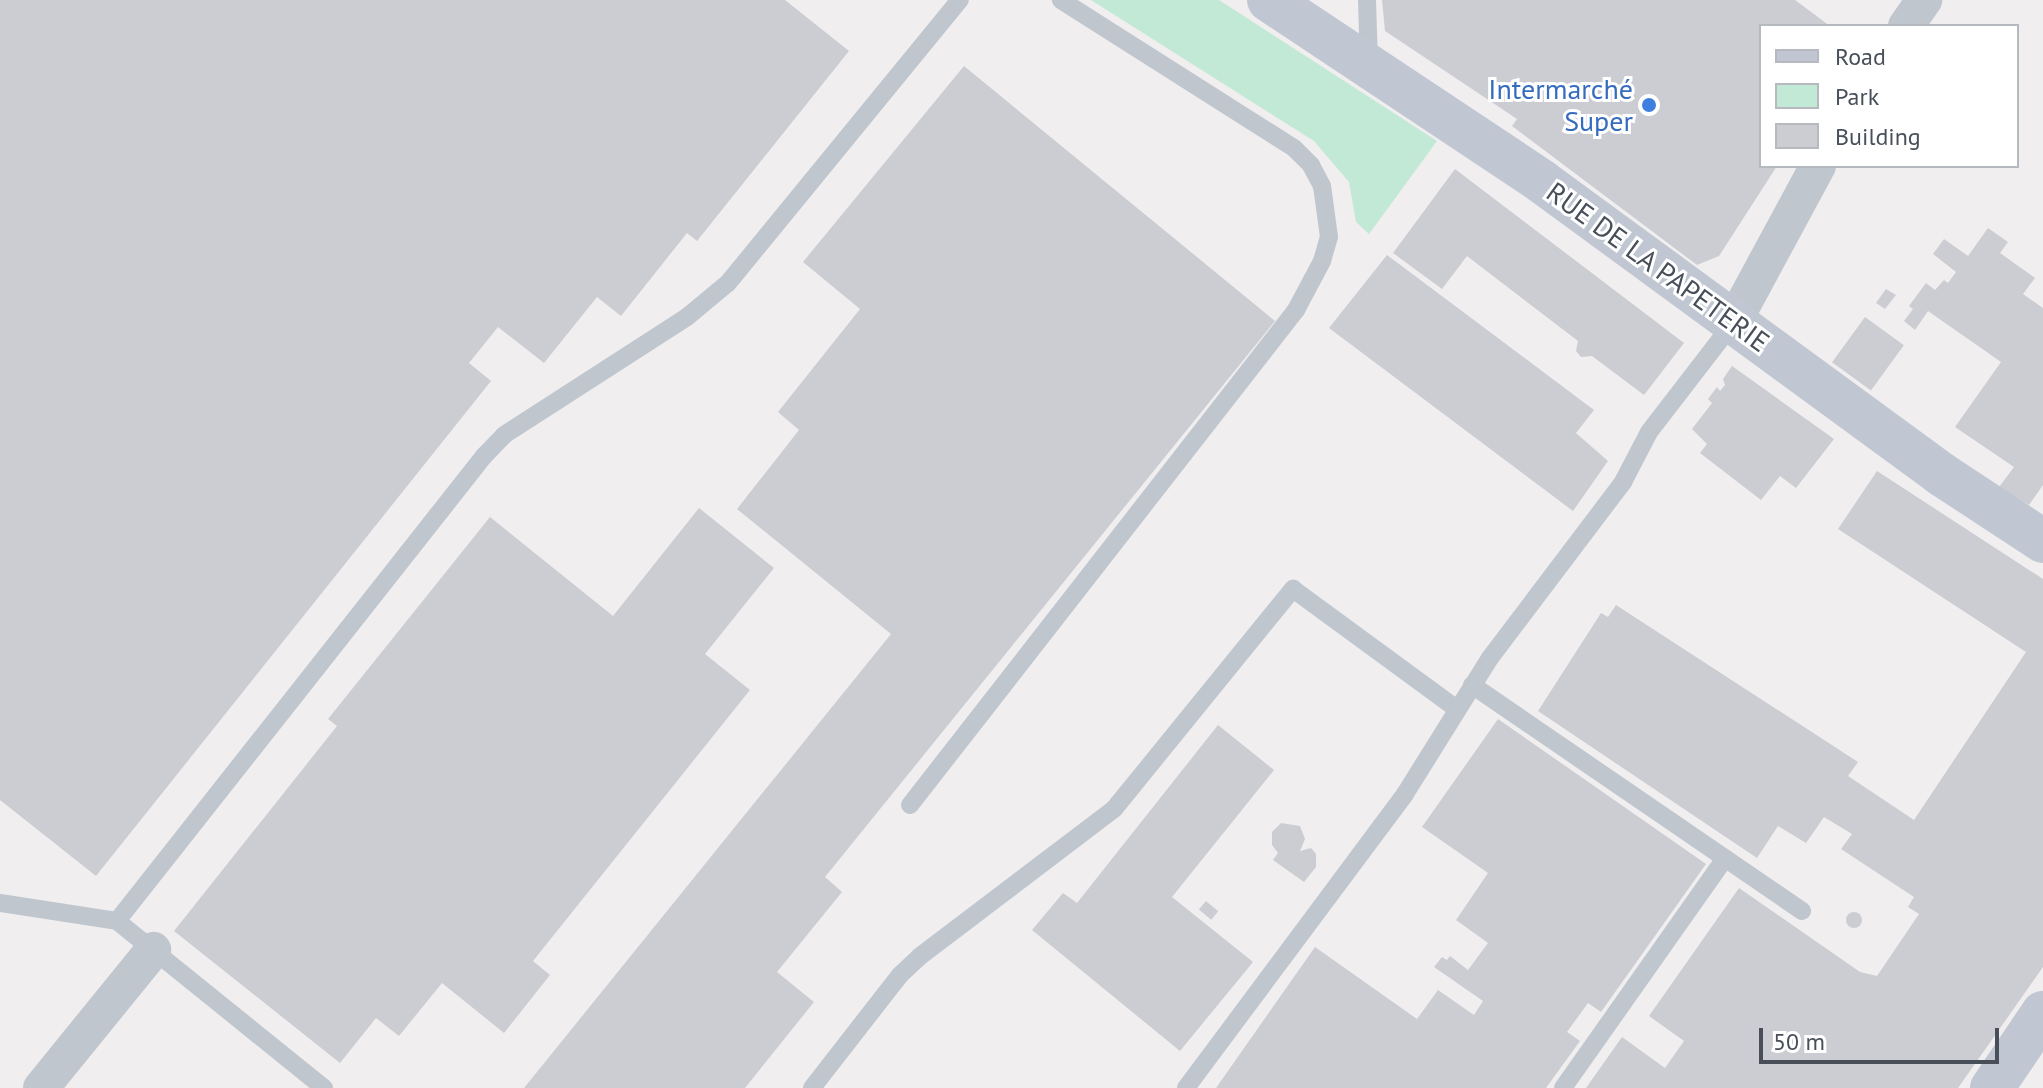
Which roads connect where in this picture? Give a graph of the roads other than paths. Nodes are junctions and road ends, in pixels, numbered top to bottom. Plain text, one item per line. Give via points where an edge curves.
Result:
1 (960, 0) edge
2 (1061, 0) edge
3 (1269, 0) edge
4 (1367, 0) edge
5 (1924, 0) edge
6 (1907, 24) edge
7 (1369, 65) junction
8 (1817, 168) edge
9 (1733, 323) junction
10 (2043, 541) edge
11 (1472, 685) junction
12 (1457, 709) junction
13 (910, 805) dead end
14 (1725, 858) junction
15 (0, 903) edge
16 (1802, 911) dead end
17 (117, 921) junction
18 (153, 950) junction
19 (2043, 1013) edge
20 (41, 1088) edge
21 (324, 1088) edge
22 (812, 1088) edge
23 (1186, 1088) edge
24 (1563, 1088) edge
25 (1992, 1088) edge

1 - 17 lane via 728,283 687,317 504,435 484,456
2 - 13 lane via 1294,148 1322,186 1329,237 1296,310
3 - 7 street, RUE DE LA PAPETERIE
4 - 7 lane
5 - 6 street
7 - 9 street, RUE DE LA PAPETERIE via 1541,181
8 - 9 street
9 - 10 street, RUE DE LA PAPETERIE
9 - 11 lane via 1649,432 1623,482
11 - 12 lane
11 - 14 lane
12 - 22 lane via 1293,589 1114,809 919,957
12 - 23 lane via 1405,794
14 - 16 lane
14 - 24 lane
15 - 17 lane
17 - 18 lane
18 - 20 street
18 - 21 lane
19 - 25 street

